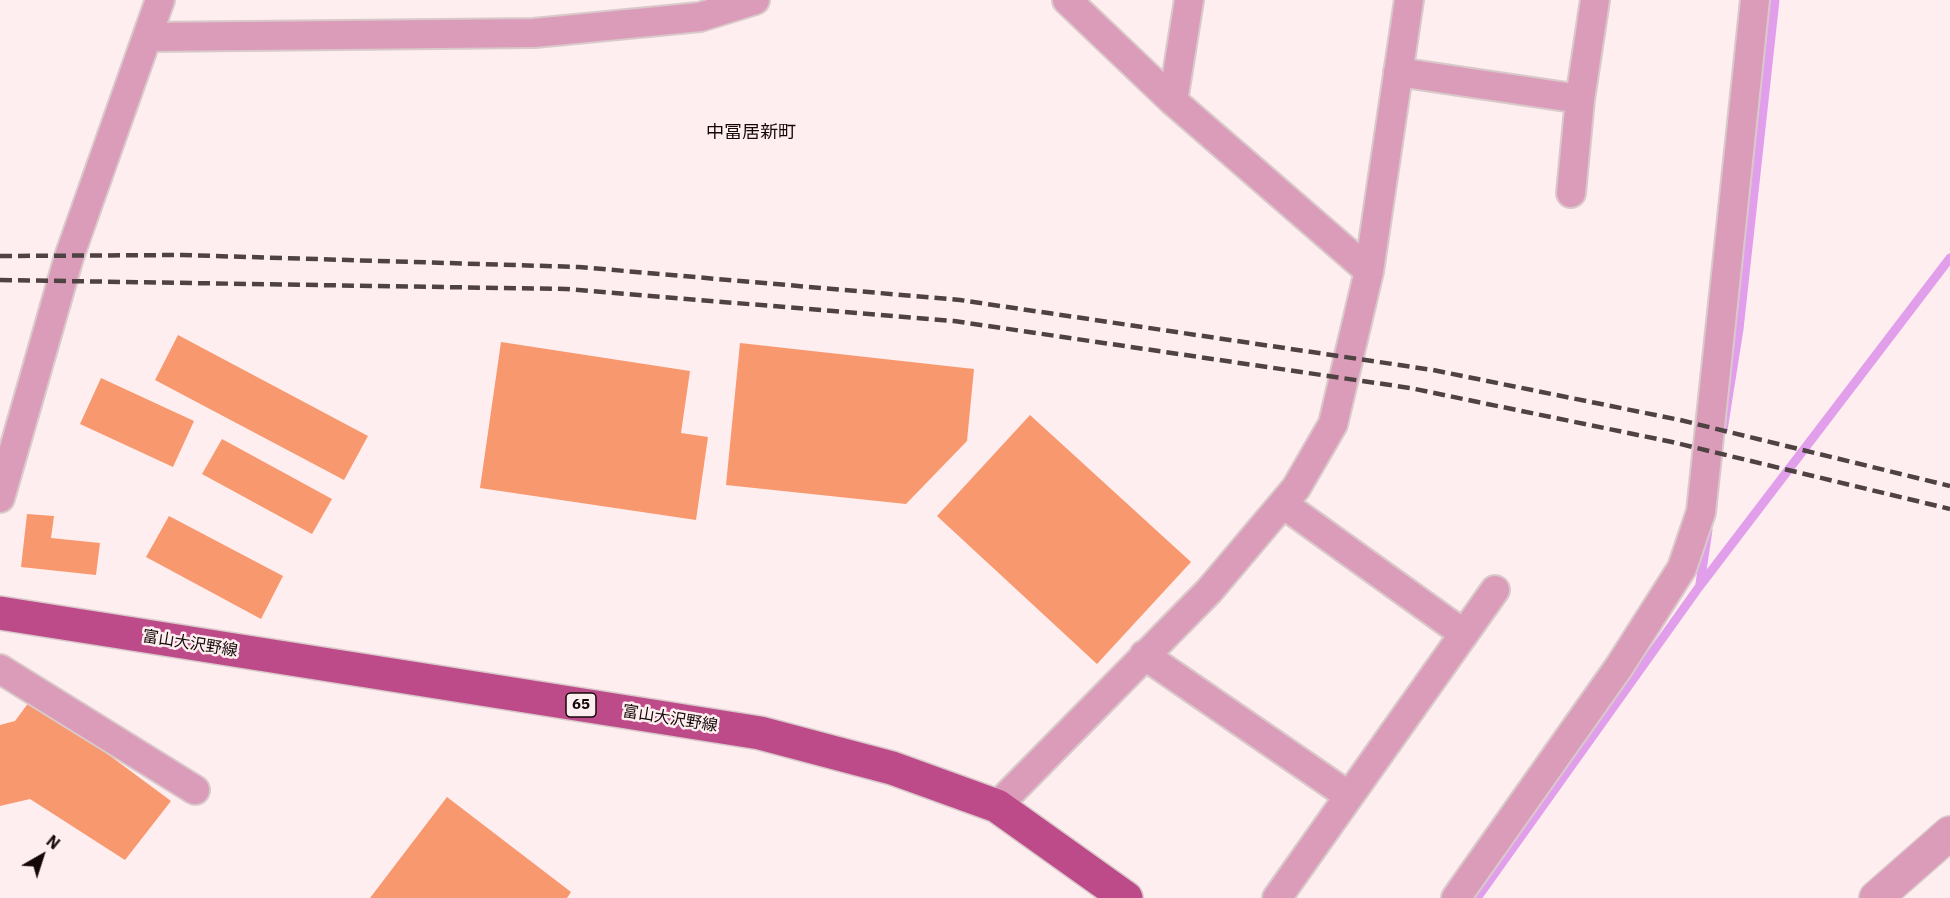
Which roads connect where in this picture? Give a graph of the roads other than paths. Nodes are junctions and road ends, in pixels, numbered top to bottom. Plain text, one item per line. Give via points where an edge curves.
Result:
1 (160, 0) edge
2 (755, 0) edge
3 (1067, 0) edge
4 (1189, 0) edge
5 (1409, 0) edge
6 (1594, 0) edge
7 (1755, 0) edge
8 (148, 37) junction
9 (1398, 72) junction
10 (1580, 99) junction
11 (1173, 101) junction
12 (1571, 193) dead end
13 (1369, 271) junction
14 (0, 498) edge
15 (1283, 504) junction
16 (1495, 590) dead end
17 (0, 613) edge
18 (1464, 634) junction
19 (1144, 655) junction
20 (0, 669) edge
21 (195, 790) dead end
22 (1349, 796) junction
23 (997, 806) junction
24 (1950, 833) edge
25 (1126, 898) edge
26 (1277, 898) edge
27 (1456, 898) edge
28 (1876, 898) edge

1 - 8 street
2 - 8 street via 700,17 534,33
3 - 11 street
4 - 11 street
5 - 9 street
6 - 10 street
7 - 27 street via 1701,512 1682,568 1619,667
8 - 14 street via 69,257
9 - 10 street
9 - 13 street
10 - 12 street
11 - 13 street
13 - 15 street via 1333,424
15 - 18 street
15 - 19 street via 1209,591
16 - 18 street
17 - 23 main road, 富山大沢野線 / 65 via 760,734 892,768
18 - 22 street
19 - 22 street
19 - 23 street
20 - 21 street
22 - 26 street
23 - 25 main road, 富山大沢野線 / 65
24 - 28 street

